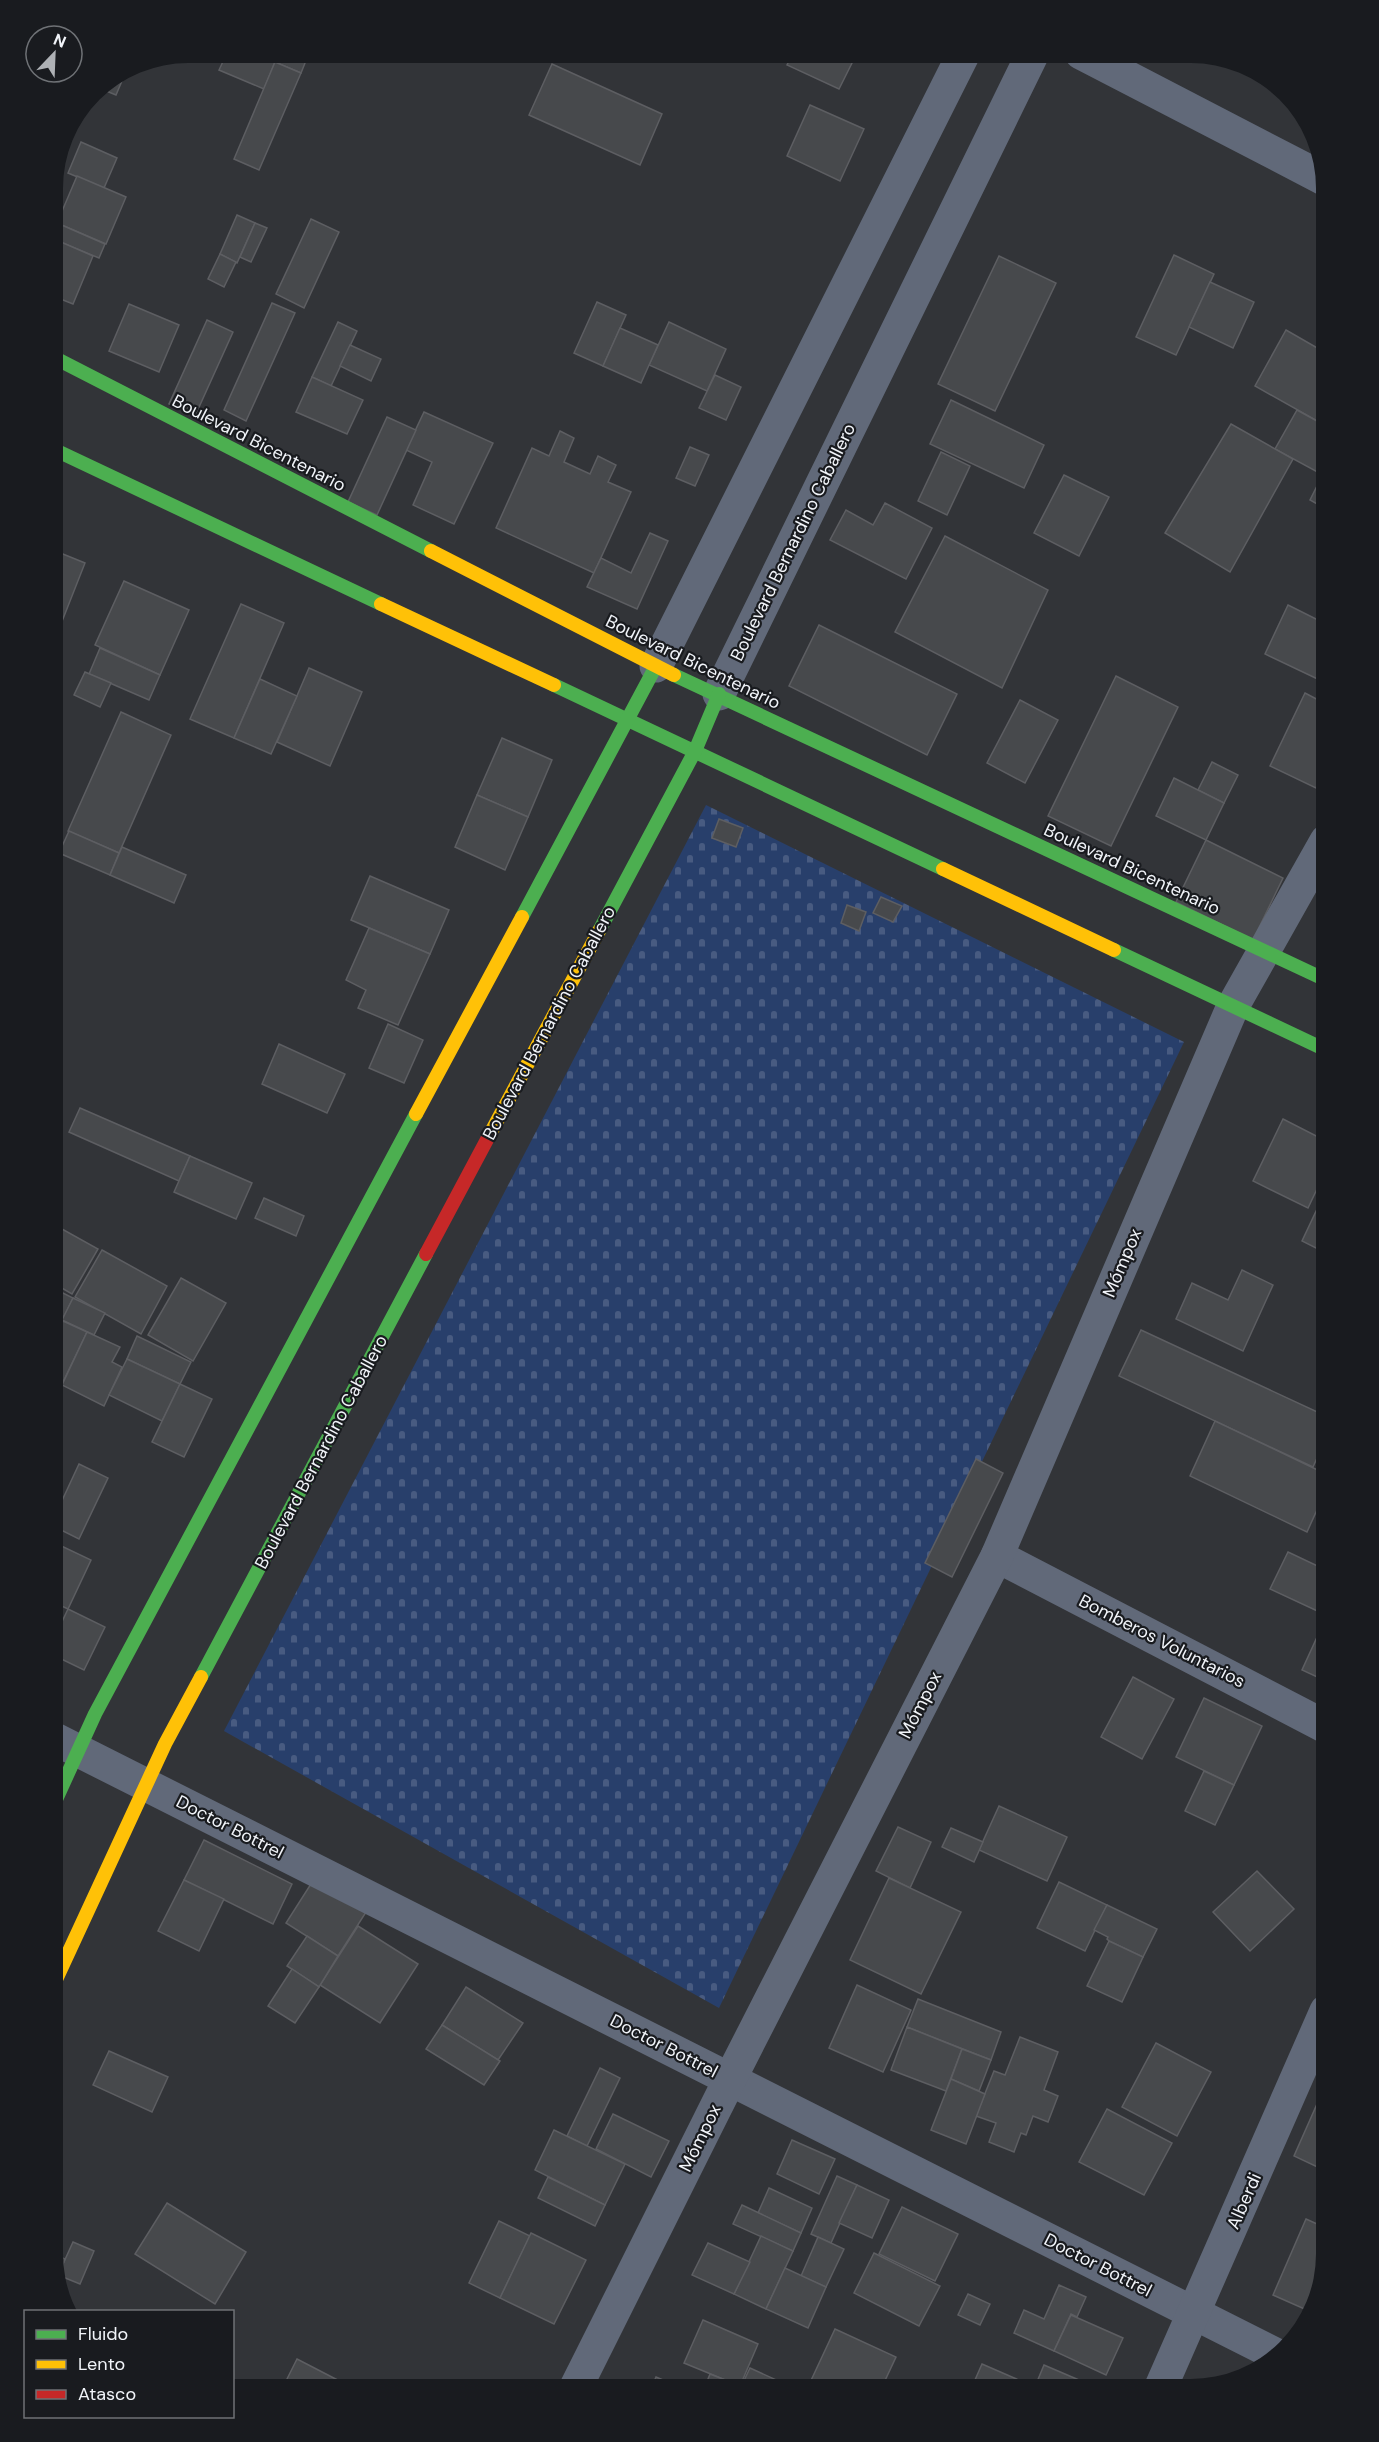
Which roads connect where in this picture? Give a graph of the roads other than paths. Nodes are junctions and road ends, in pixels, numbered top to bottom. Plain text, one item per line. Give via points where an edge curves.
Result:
1 (959, 63) edge
2 (1028, 63) edge
3 (1100, 63) edge
4 (1315, 174) edge
5 (63, 362) edge
6 (63, 454) edge
7 (656, 666) junction
8 (719, 694) junction
9 (627, 718) junction
10 (695, 751) junction
11 (1316, 858) edge
12 (1263, 950) junction
13 (1316, 975) edge
14 (1233, 1006) junction
15 (1316, 1045) edge
16 (997, 1556) junction
17 (1316, 1722) edge
18 (65, 1745) edge
19 (145, 1784) junction
20 (63, 1962) edge
21 (1316, 2035) edge
22 (730, 2079) junction
23 (1194, 2313) junction
24 (1269, 2351) edge
25 (580, 2379) edge
26 (1165, 2379) edge

1 - 7 street
2 - 8 street, Boulevard Bernardino Caballero
3 - 4 street
5 - 7 main road, Boulevard Bicentenario
6 - 9 main road
7 - 8 main road, Boulevard Bicentenario
7 - 9 main road
8 - 10 main road, Boulevard Bernardino Caballero
8 - 12 main road, Boulevard Bicentenario
9 - 10 main road
9 - 18 main road via 101,1704
10 - 14 main road
10 - 19 main road, Boulevard Bernardino Caballero
11 - 12 street, Mómpox
12 - 13 main road, Boulevard Bicentenario
12 - 14 street, Mómpox
14 - 15 main road
14 - 16 street, Mómpox
16 - 17 street, Bomberos Voluntarios
16 - 22 street, Mómpox
18 - 19 street, Doctor Bottrel
19 - 20 main road, Boulevard Bernardino Caballero
19 - 22 street, Doctor Bottrel
21 - 23 street, Alberdi
22 - 23 street, Doctor Bottrel
22 - 25 street, Mómpox
23 - 24 street, Doctor Bottrel
23 - 26 street, Alberdi

